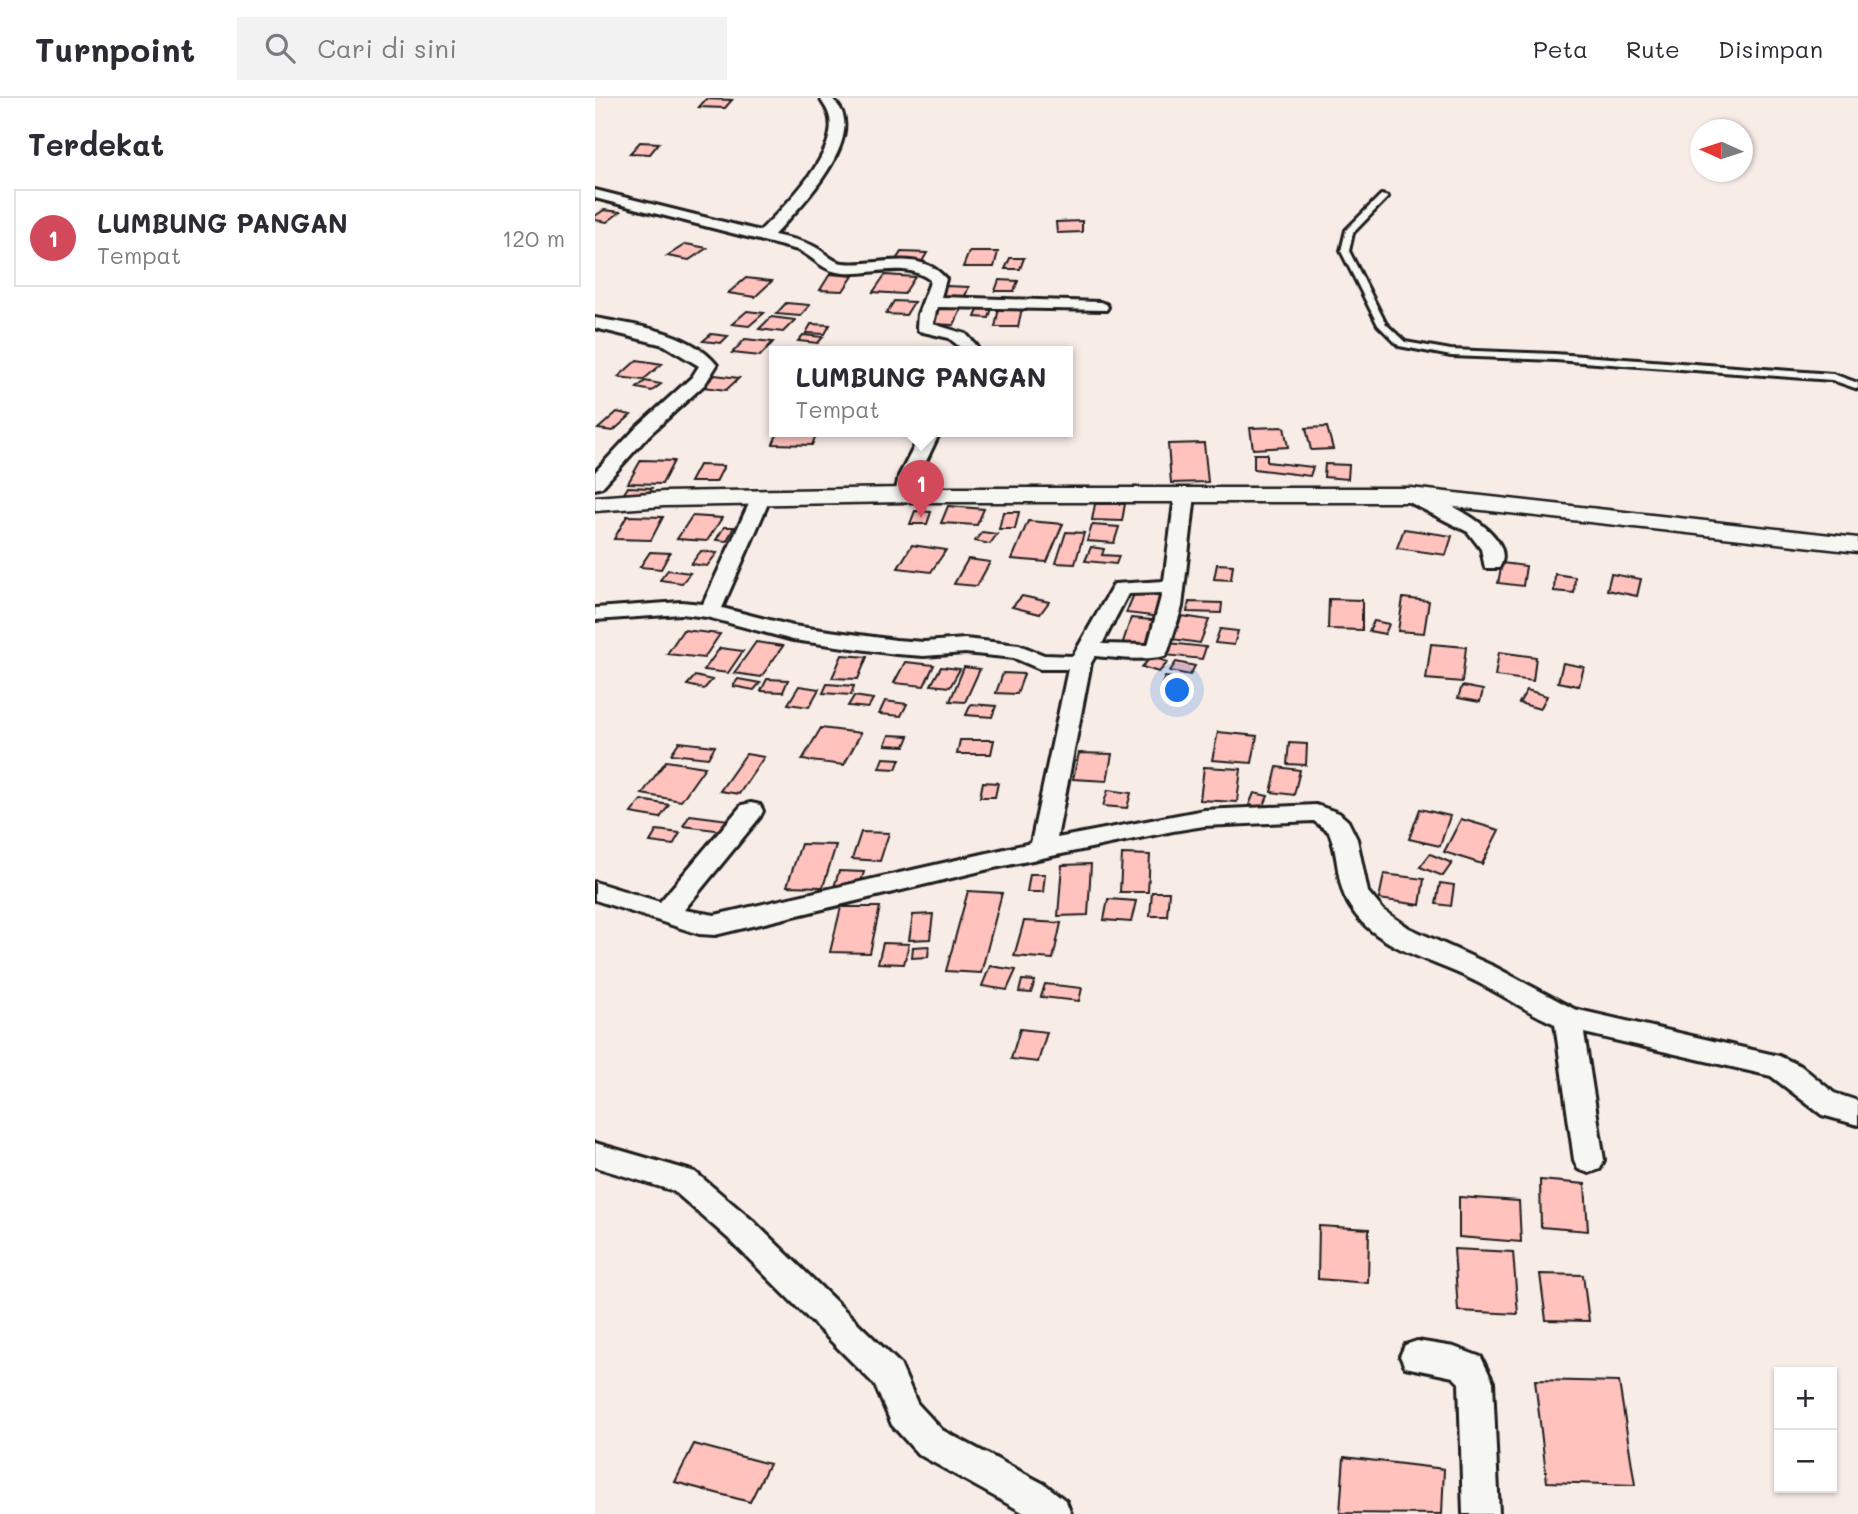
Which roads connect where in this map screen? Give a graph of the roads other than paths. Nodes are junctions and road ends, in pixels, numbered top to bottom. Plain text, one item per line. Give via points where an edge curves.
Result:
1 (826, 98) edge
2 (595, 194) edge
3 (1384, 197) dead end
4 (765, 235) junction
5 (930, 302) junction
6 (1101, 307) dead end
7 (595, 323) edge
8 (969, 346) edge
9 (1858, 386) edge
10 (928, 437) edge
11 (595, 483) edge
12 (905, 495) junction
13 (1185, 495) junction
14 (1410, 495) junction
15 (760, 499) junction
16 (595, 504) edge
17 (1858, 545) edge
18 (1492, 564) dead end
19 (1174, 587) junction
20 (710, 611) junction
21 (595, 614) edge
22 (1084, 656) junction
23 (751, 811) dead end
24 (1042, 849) junction
25 (595, 891) edge
26 (667, 912) junction
27 (1568, 1018) junction
28 (1858, 1113) edge
29 (595, 1155) edge
30 (1589, 1160) dead end
31 (1417, 1356) dead end
32 (1052, 1514) edge
33 (1481, 1514) edge

1 - 4 street via 837,117 834,145 797,204
2 - 4 street
3 - 9 lane via 1349,232 1345,251 1382,325 1402,344 1451,353 1833,377
4 - 5 street via 813,251 835,267 894,266 933,273 938,286
5 - 6 street
5 - 8 street via 925,327 951,332
7 - 11 street via 681,347 708,365 699,380
10 - 12 street
12 - 13 street
12 - 15 street
13 - 14 street
13 - 19 street
14 - 17 street
14 - 18 street via 1473,524 1493,553
15 - 16 street
15 - 20 street
19 - 22 street via 1121,588
19 - 22 street via 1157,651
20 - 21 street via 681,608
20 - 22 street via 793,633 896,647 965,646 1019,652 1040,662
22 - 24 street
23 - 26 street
24 - 26 street via 736,922 699,924
24 - 27 street via 1204,817 1327,815 1341,826 1350,883 1375,919 1407,940 1475,968
25 - 26 street
27 - 28 street via 1779,1067 1827,1106
27 - 30 street
29 - 32 street via 684,1181 741,1230 888,1375 904,1414 930,1442 1033,1497
31 - 33 street via 1469,1368 1476,1382

